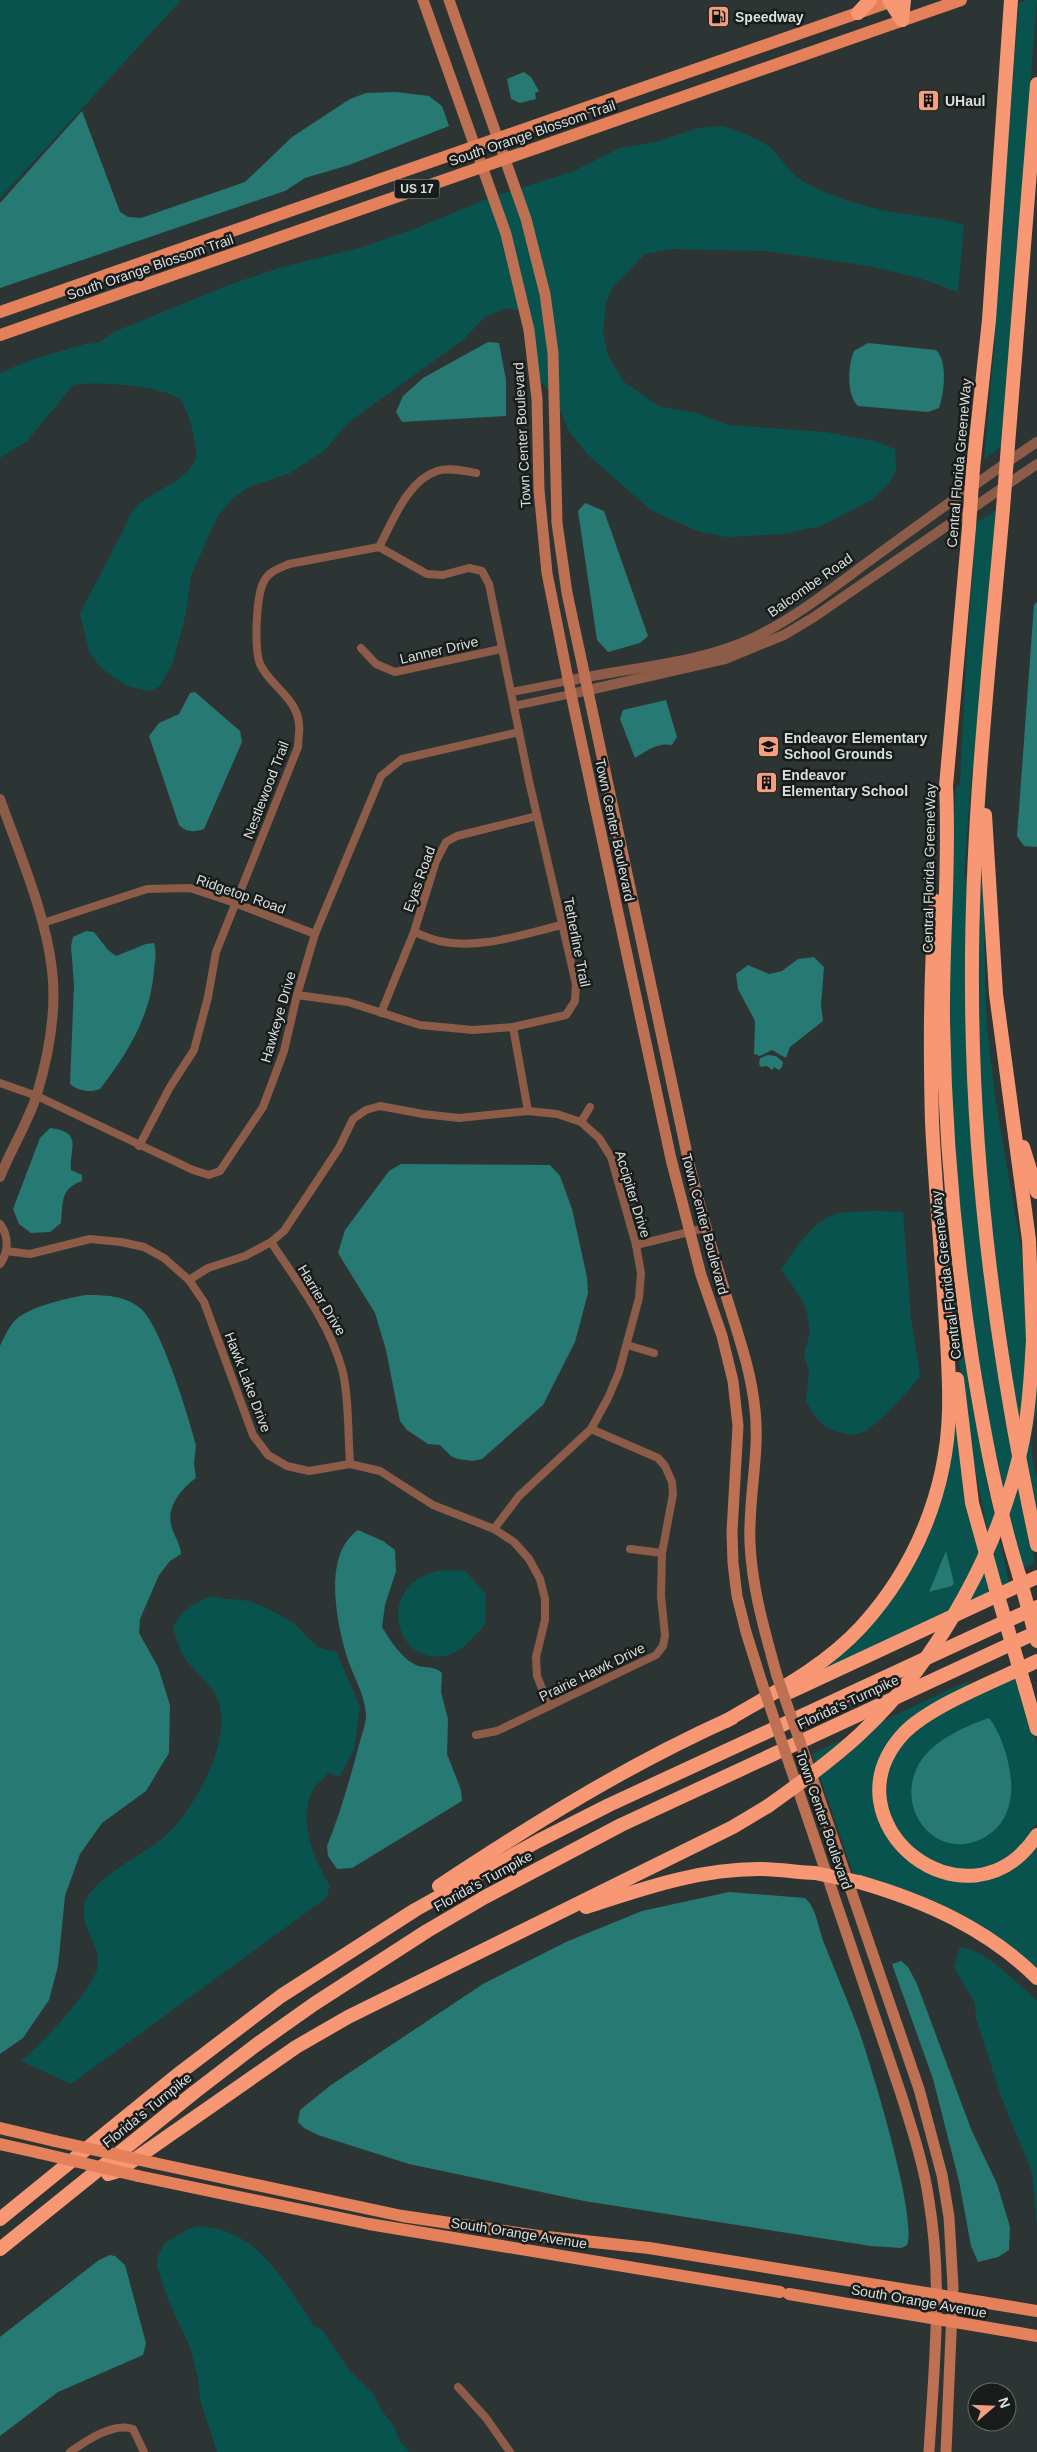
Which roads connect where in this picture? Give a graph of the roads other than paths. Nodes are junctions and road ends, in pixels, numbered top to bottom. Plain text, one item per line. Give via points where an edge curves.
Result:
1 (423, 0) edge
2 (449, 0) edge
3 (870, 0) edge
4 (904, 0) edge
5 (960, 0) edge
6 (891, 1) edge
7 (1011, 4) edge
8 (858, 13) junction
9 (902, 20) junction
10 (1037, 84) edge
11 (499, 138) junction
12 (476, 146) junction
13 (505, 159) junction
14 (482, 167) junction
15 (1037, 190) edge
16 (0, 312) edge
17 (1018, 323) junction
18 (0, 335) edge
19 (1037, 442) edge
20 (1037, 464) edge
21 (476, 474) dead end
22 (379, 547) junction
23 (361, 648) dead end
24 (501, 649) junction
25 (583, 678) junction
26 (568, 681) junction
27 (587, 691) junction
28 (512, 692) junction
29 (571, 694) junction
30 (514, 706) junction
31 (519, 732) junction
32 (983, 740) junction
33 (946, 786) junction
34 (0, 800) edge
35 (537, 816) junction
36 (236, 903) junction
37 (43, 923) junction
38 (562, 925) junction
39 (414, 932) junction
40 (315, 934) junction
41 (297, 995) junction
42 (380, 1014) junction
43 (513, 1027) junction
44 (0, 1083) edge
45 (1008, 1094) junction
46 (37, 1096) junction
47 (590, 1107) dead end
48 (528, 1111) junction
49 (581, 1122) junction
50 (139, 1146) junction
51 (0, 1177) edge
52 (1037, 1192) edge
53 (938, 1211) junction
54 (0, 1224) edge
55 (705, 1228) junction
56 (688, 1232) junction
57 (272, 1242) junction
58 (636, 1245) junction
59 (6, 1251) junction
60 (0, 1264) edge
61 (190, 1280) junction
62 (627, 1344) junction
63 (654, 1353) dead end
64 (591, 1429) junction
65 (350, 1464) junction
66 (494, 1529) junction
67 (1037, 1545) edge
68 (630, 1549) dead end
69 (662, 1553) junction
70 (1037, 1578) edge
71 (1037, 1607) edge
72 (1037, 1632) edge
73 (1037, 1641) edge
74 (1037, 1662) edge
75 (549, 1706) junction
76 (726, 1721) junction
77 (1037, 1729) edge
78 (476, 1735) dead end
79 (1037, 1835) edge
80 (509, 1937) junction
81 (1037, 1978) edge
82 (281, 1996) junction
83 (0, 2128) edge
84 (0, 2144) edge
85 (81, 2184) junction
86 (0, 2219) edge
87 (0, 2248) edge
88 (937, 2295) junction
89 (953, 2297) junction
90 (1037, 2311) edge
91 (937, 2318) junction
92 (952, 2321) junction
93 (1037, 2336) edge
94 (458, 2387) dead end
95 (70, 2452) edge
96 (144, 2452) edge
97 (510, 2452) edge
98 (929, 2452) edge
99 (946, 2452) edge

1 - 12 main road, Town Center Boulevard
2 - 11 main road, Town Center Boulevard
3 - 8 highway
4 - 9 highway
5 - 9 main road, South Orange Blossom Trail / US 17
6 - 8 main road, South Orange Blossom Trail / US 17
6 - 9 highway
7 - 33 highway, Central Florida GreeneWay, bridge via 989,320
8 - 11 main road, South Orange Blossom Trail / US 17
9 - 13 main road, South Orange Blossom Trail / US 17
10 - 17 highway
11 - 12 main road, South Orange Blossom Trail / US 17
11 - 13 main road, Town Center Boulevard
12 - 14 main road, Town Center Boulevard
12 - 16 main road, South Orange Blossom Trail / US 17
13 - 14 main road, South Orange Blossom Trail / US 17
13 - 25 main road, Town Center Boulevard via 535,251 553,353 558,532
14 - 18 main road, South Orange Blossom Trail / US 17
14 - 26 main road, Town Center Boulevard via 506,234 529,330 537,399 541,524
15 - 17 highway
17 - 32 highway, bridge
19 - 25 street, Balcombe Road via 773,628 722,650
20 - 27 street, Balcombe Road via 784,635 724,659
21 - 22 street via 438,470 419,481 404,500
22 - 24 street via 427,574 443,575 470,568 482,571 489,584
22 - 36 street, Nestlewood Trail via 289,564 275,569 264,580 259,598 257,650 269,679 295,708 299,724 298,747
23 - 24 street, Lanner Drive via 376,664 395,672
24 - 28 street
25 - 26 street, Balcombe Road
25 - 27 main road, Town Center Boulevard
26 - 28 street
26 - 29 main road, Town Center Boulevard
27 - 29 street, Balcombe Road
27 - 55 main road, Town Center Boulevard
28 - 30 street, Tetherline Trail
29 - 30 street
29 - 56 main road, Town Center Boulevard
30 - 31 street, Tetherline Trail
31 - 35 street, Tetherline Trail
31 - 40 street, Hawkeye Drive via 402,759 381,776
32 - 45 highway via 987,871 996,994
32 - 67 highway via 974,866 972,982 979,1177 1000,1351
33 - 53 highway via 933,931 932,983 932,1122
33 - 73 highway, Central Florida GreeneWay, bridge via 948,826 943,1022 951,1179 963,1298 981,1414 1005,1530
34 - 37 street
35 - 38 street, Tetherline Trail
35 - 39 street, Eyas Road via 457,836 446,842 436,861
36 - 37 street, Ridgetop Road via 190,888 147,889
36 - 40 street, Ridgetop Road
36 - 50 street, Nestlewood Trail via 216,952 194,1050
37 - 46 street via 52,970 53,1020
38 - 39 street via 490,942 439,941
38 - 43 street, Tetherline Trail via 576,984 576,1001 566,1015
39 - 42 street, Eyas Road
40 - 41 street, Hawkeye Drive
41 - 42 street, Tetherline Trail via 348,1002
41 - 50 street, Hawkeye Drive via 284,1051 263,1108 220,1171 209,1175 192,1170
42 - 43 street, Tetherline Trail via 420,1025 474,1030
43 - 48 street
44 - 46 street, Hawkeye Drive
45 - 52 highway
45 - 80 highway, bridge via 1029,1240 1033,1340 1024,1434 1012,1484 991,1541 961,1604 912,1677 861,1734 824,1766 733,1827
46 - 50 street, Hawkeye Drive
46 - 51 street
47 - 49 street
48 - 49 street, Accipiter Drive via 557,1114
48 - 57 street, Accipiter Drive via 459,1118 380,1106 366,1110 353,1119 339,1148 284,1231
49 - 58 street, Accipiter Drive via 600,1138 611,1156
53 - 76 highway via 949,1412 944,1461 929,1516 899,1576 861,1627 840,1648 796,1680
53 - 77 highway, bridge via 968,1478 977,1523
54 - 59 street via 7,1241
55 - 56 street
55 - 89 main road, Town Center Boulevard, bridge via 742,1344 755,1411 750,1541 753,1584 777,1676 932,2130 949,2217
56 - 58 street
56 - 88 main road, Town Center Boulevard, bridge via 733,1381 738,1426 733,1563 742,1614 762,1683 918,2148 929,2200
57 - 61 street, Accipiter Drive via 245,1256 208,1268
57 - 65 street, Harrier Drive via 325,1324 334,1344 343,1371
58 - 62 street, Accipiter Drive via 641,1273 639,1298
59 - 60 street
59 - 61 street, Hawk Lake Drive via 30,1254 90,1239 121,1242 144,1247 164,1258
61 - 65 street, Hawk Lake Drive via 204,1302 253,1435 268,1455 287,1466 309,1471
62 - 63 street
62 - 64 street, Accipiter Drive via 608,1398
64 - 66 street, Accipiter Drive via 519,1496
64 - 69 street, Prairie Hawk Drive via 658,1458 665,1466 674,1494
65 - 66 street, Hawk Lake Drive via 380,1471 433,1505
66 - 75 street, Hawk Lake Drive via 514,1542 540,1579 545,1599 545,1620 536,1657 537,1676
68 - 69 street
69 - 75 street, Prairie Hawk Drive via 663,1646 656,1655
70 - 76 highway
71 - 82 highway, Florida's Turnpike via 538,1841 415,1910
72 - 85 highway, Florida's Turnpike via 621,1825 485,1897 368,1968 256,2045
74 - 79 highway via 916,1723 886,1759 880,1793 882,1809 897,1841 915,1859 938,1871 972,1876 995,1870 1019,1857
75 - 78 street, Prairie Hawk Drive via 497,1731
76 - 82 highway via 587,1792 416,1901
80 - 81 highway, bridge via 557,1916 663,1882 706,1873 757,1869 815,1873 897,1892 946,1913 1021,1962
80 - 85 highway via 296,2047 118,2171
82 - 86 highway, Florida's Turnpike
83 - 88 main road, South Orange Avenue, bridge via 402,2216 649,2248
84 - 91 main road, South Orange Avenue, bridge via 369,2224
85 - 87 highway, Florida's Turnpike
88 - 89 main road, South Orange Avenue
88 - 91 main road, Town Center Boulevard
89 - 90 main road, South Orange Avenue
89 - 92 main road, Town Center Boulevard
91 - 92 main road, South Orange Avenue
91 - 98 main road, Town Center Boulevard
92 - 93 main road, South Orange Avenue
92 - 99 main road, Town Center Boulevard
94 - 97 street
95 - 96 street via 126,2426 134,2429

